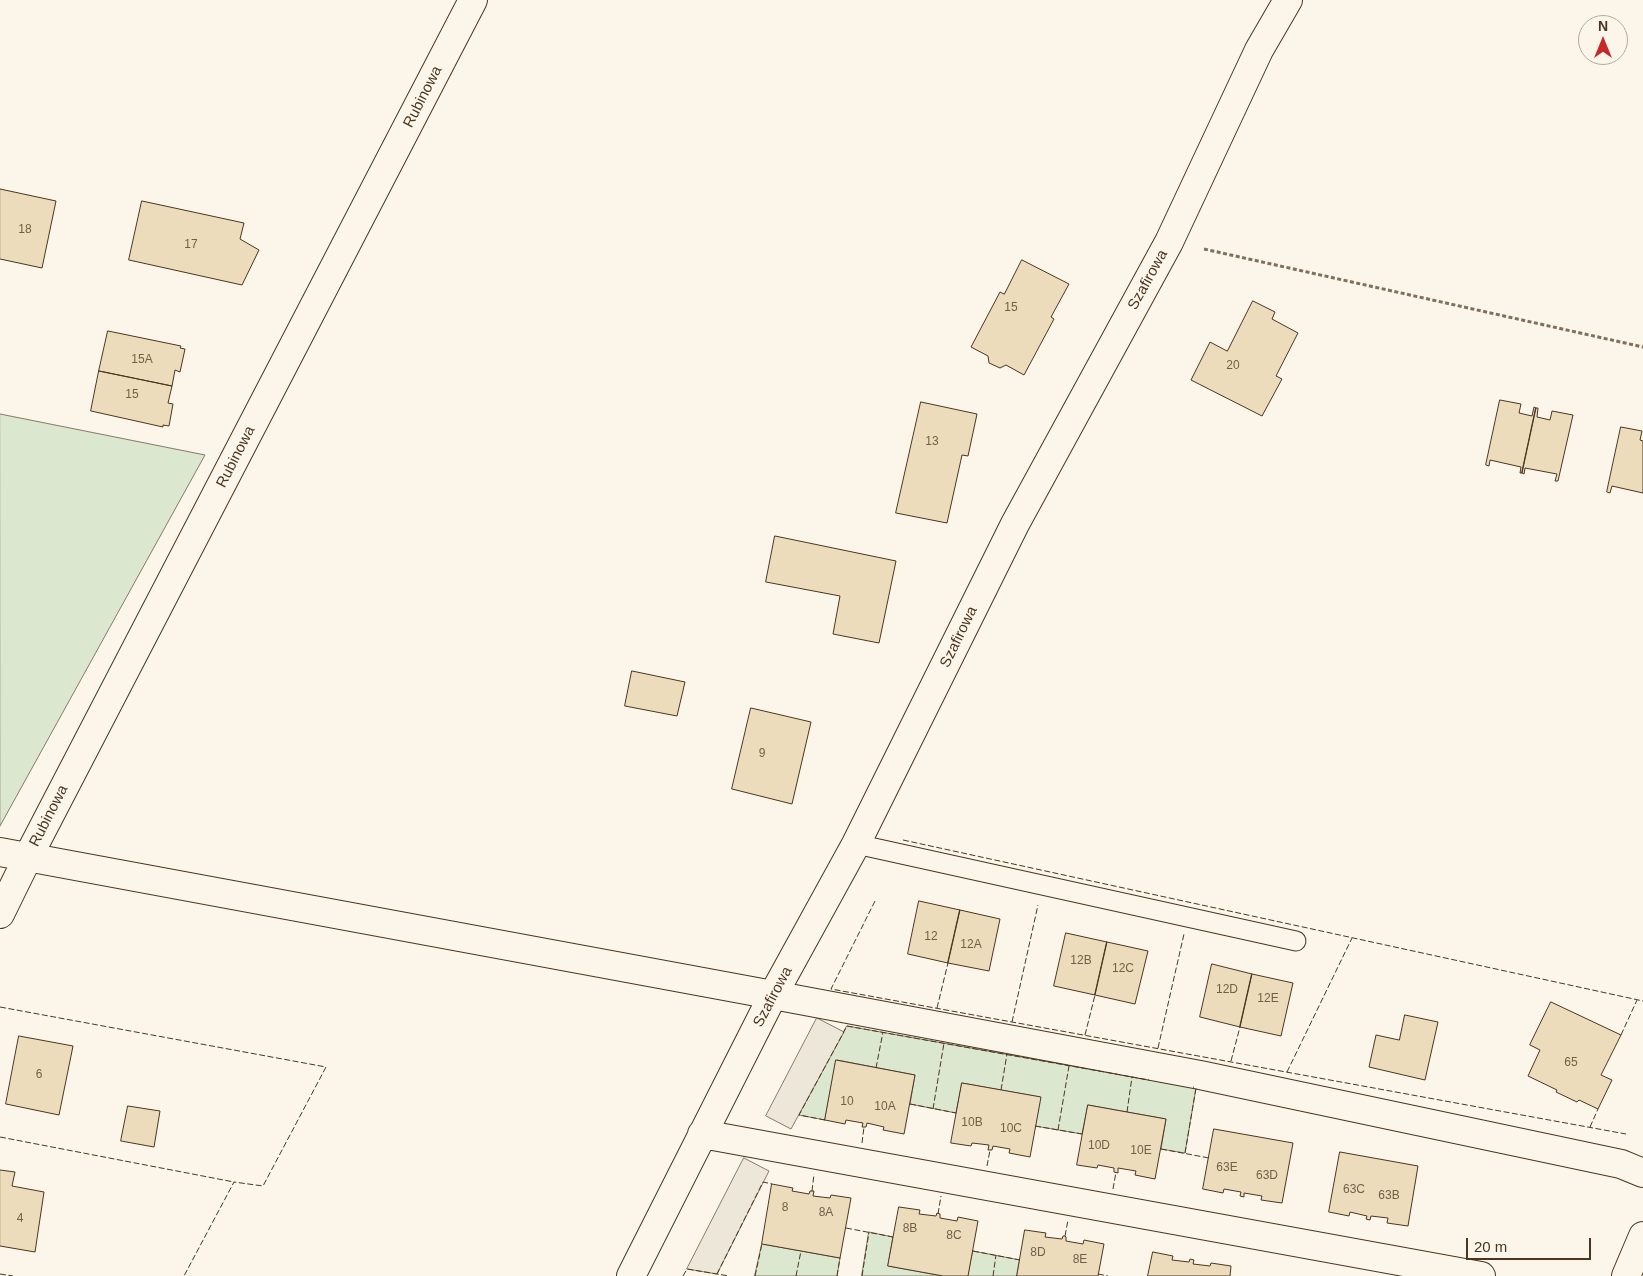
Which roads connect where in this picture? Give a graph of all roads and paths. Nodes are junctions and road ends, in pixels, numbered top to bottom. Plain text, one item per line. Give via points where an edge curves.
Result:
1 (473, 0) edge
2 (1288, 0) edge
3 (1169, 242) junction
4 (1643, 347) edge
5 (856, 844) junction
6 (0, 852) edge
7 (28, 857) junction
8 (0, 914) edge
9 (1296, 941) dead end
10 (773, 995) junction
11 (702, 1134) junction
12 (1643, 1173) edge
13 (1643, 1236) edge
14 (631, 1276) edge
15 (1481, 1276) edge
16 (1626, 1276) edge

1 - 7 street, Rubinowa
2 - 3 street, Szafirowa via 1259,50
3 - 4 path
3 - 5 street, Szafirowa via 1015,524
5 - 9 lane
5 - 10 street, Szafirowa
6 - 7 street
7 - 8 street, Rubinowa
7 - 10 street
10 - 11 street, Szafirowa
10 - 12 street via 1200,1075 1621,1164
11 - 14 street, Szafirowa
11 - 15 street
13 - 16 street

